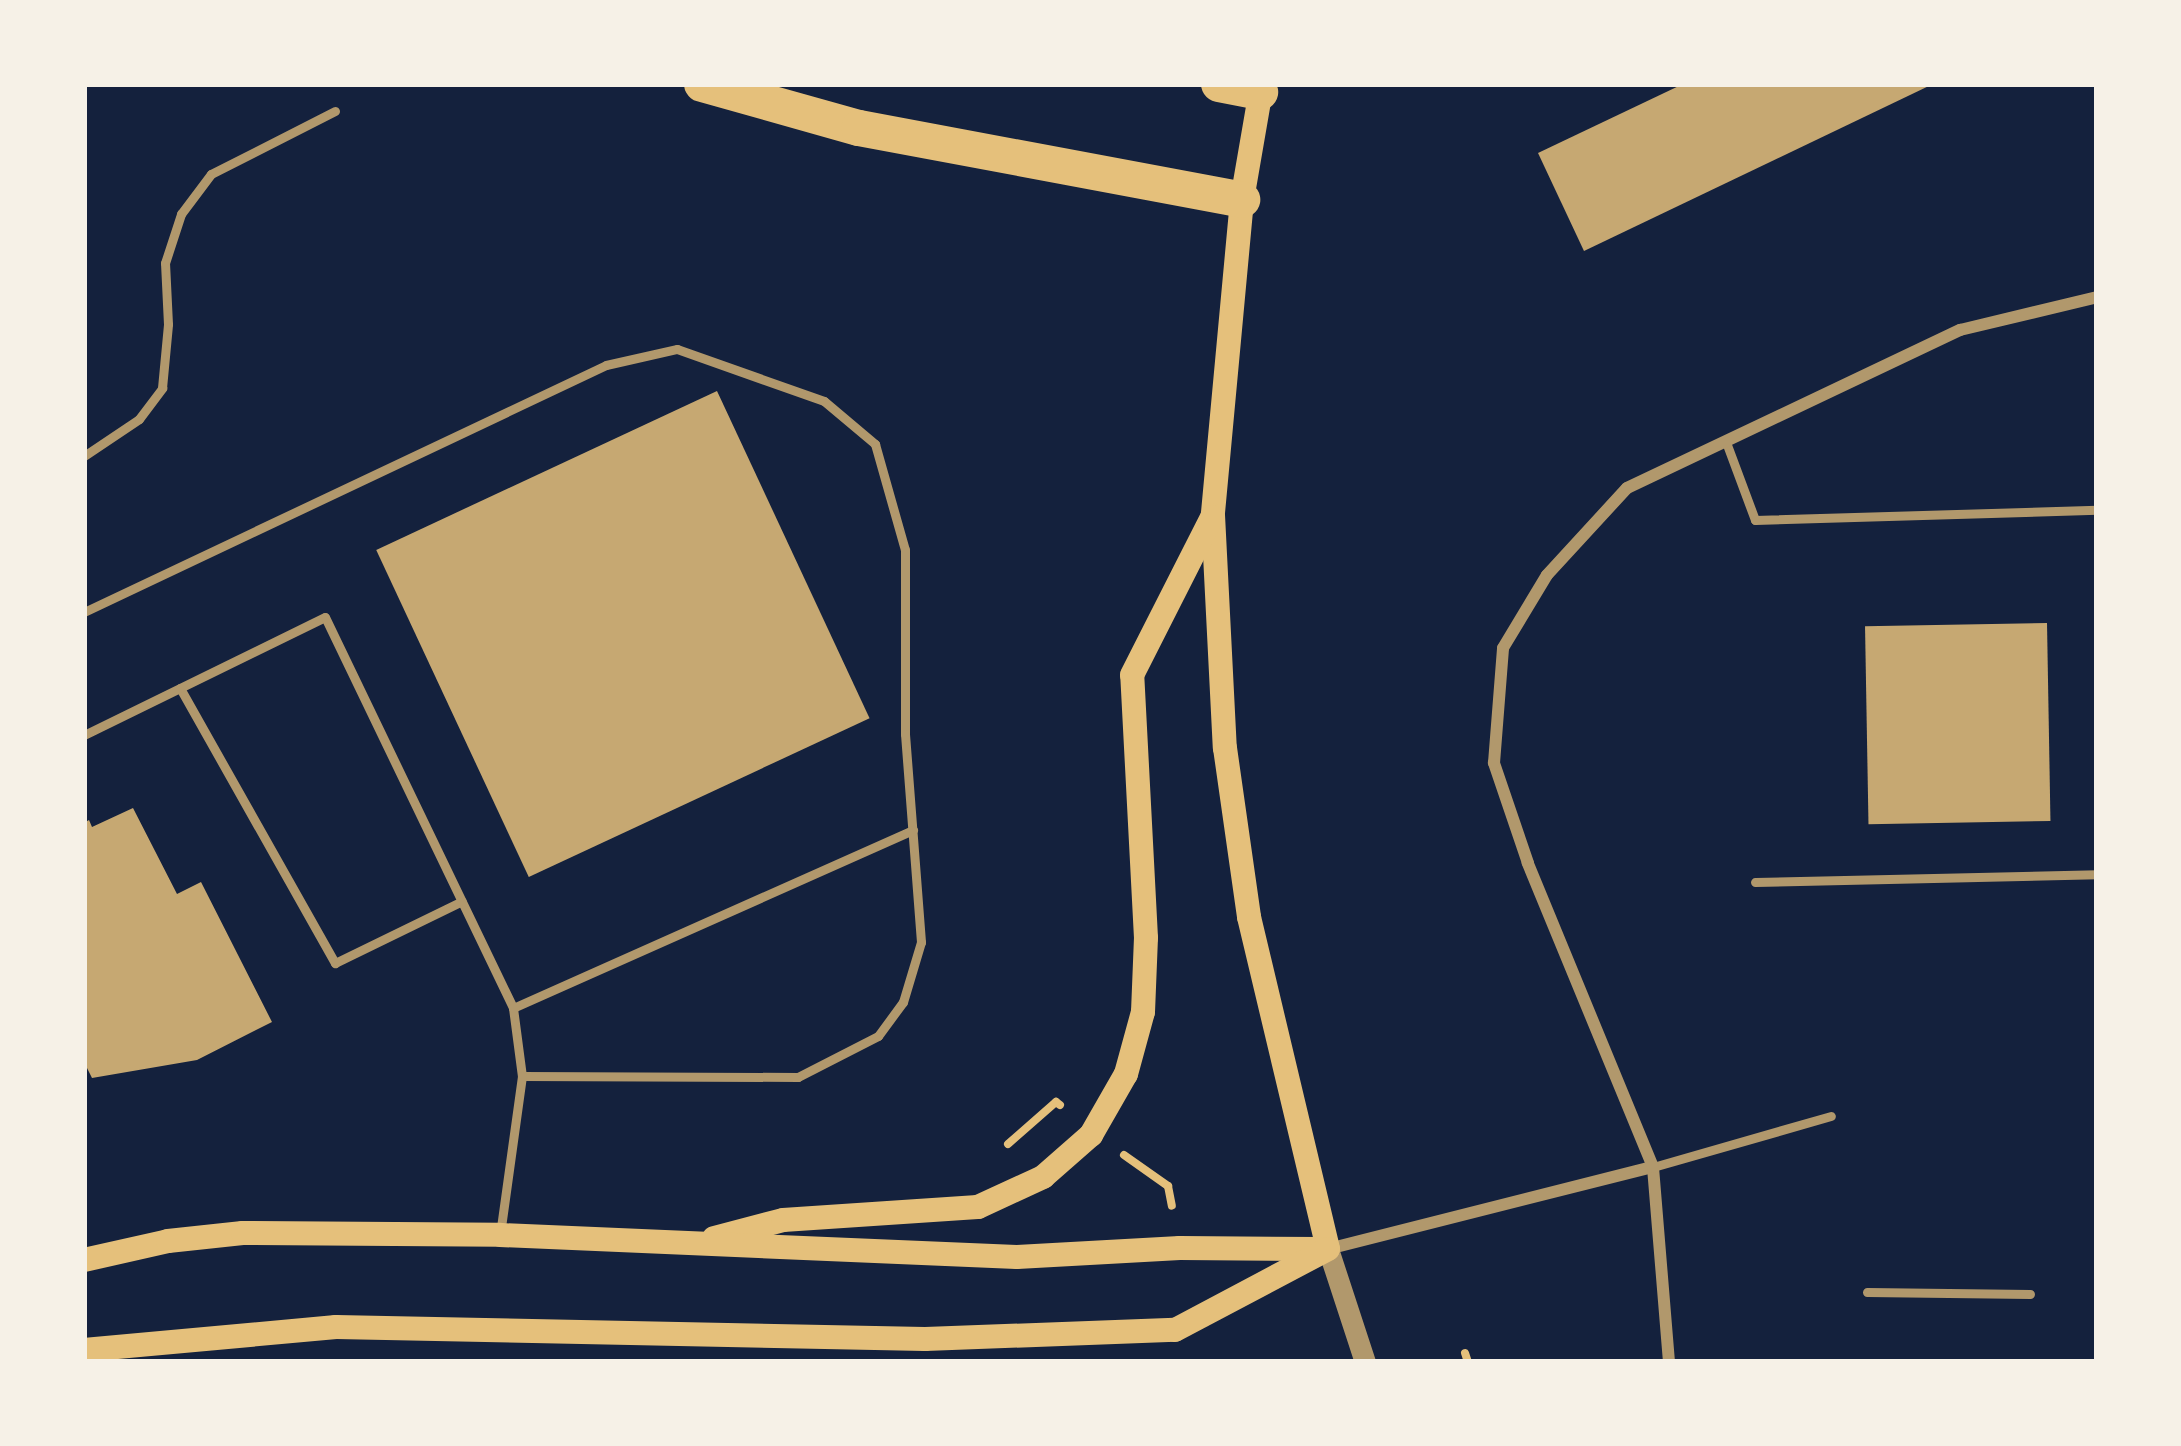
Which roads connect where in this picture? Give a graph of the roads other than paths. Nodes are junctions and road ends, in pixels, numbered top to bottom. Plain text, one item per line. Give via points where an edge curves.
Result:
1 (703, 84) edge
2 (1219, 84) edge
3 (1261, 88) edge
4 (335, 111) dead end
5 (1242, 200) junction
6 (2097, 297) edge
7 (1726, 442) junction
8 (84, 456) edge
9 (2097, 510) edge
10 (1213, 515) junction
11 (84, 612) edge
12 (180, 688) junction
13 (84, 735) edge
14 (913, 830) junction
15 (2097, 874) edge
16 (1755, 882) dead end
17 (462, 902) junction
18 (513, 1008) junction
19 (522, 1076) junction
20 (1831, 1116) dead end
21 (1653, 1167) junction
22 (500, 1235) junction
23 (681, 1246) junction
24 (1328, 1249) junction
25 (84, 1260) edge
26 (1867, 1292) dead end
27 (2030, 1294) dead end
28 (84, 1350) edge
29 (1365, 1362) edge
30 (1669, 1362) edge

1 - 5 highway via 860,128
2 - 3 highway
3 - 5 main road
4 - 8 lane via 211,174 181,214 164,263 162,388 139,419
5 - 10 main road
6 - 7 street via 1960,330
7 - 9 lane via 1755,520
7 - 21 street via 1627,488 1547,575 1503,648 1494,763
10 - 23 main road via 1132,675 1143,1012 1126,1074 1090,1135 1042,1177 979,1207 783,1220
10 - 24 main road via 1225,748 1249,917
11 - 14 lane via 606,365 677,349 824,401 875,444 905,550
12 - 13 lane
12 - 17 lane via 335,963
12 - 17 lane via 325,617
14 - 18 lane
14 - 19 lane via 921,942 903,1002 878,1036 799,1077
15 - 16 lane
17 - 18 lane
18 - 19 lane
19 - 22 lane
20 - 21 lane
21 - 24 street
21 - 30 street
22 - 23 main road
22 - 25 main road via 243,1234
23 - 24 main road via 1017,1257
24 - 28 main road via 1175,1330 925,1339 336,1328
24 - 29 street
26 - 27 lane

